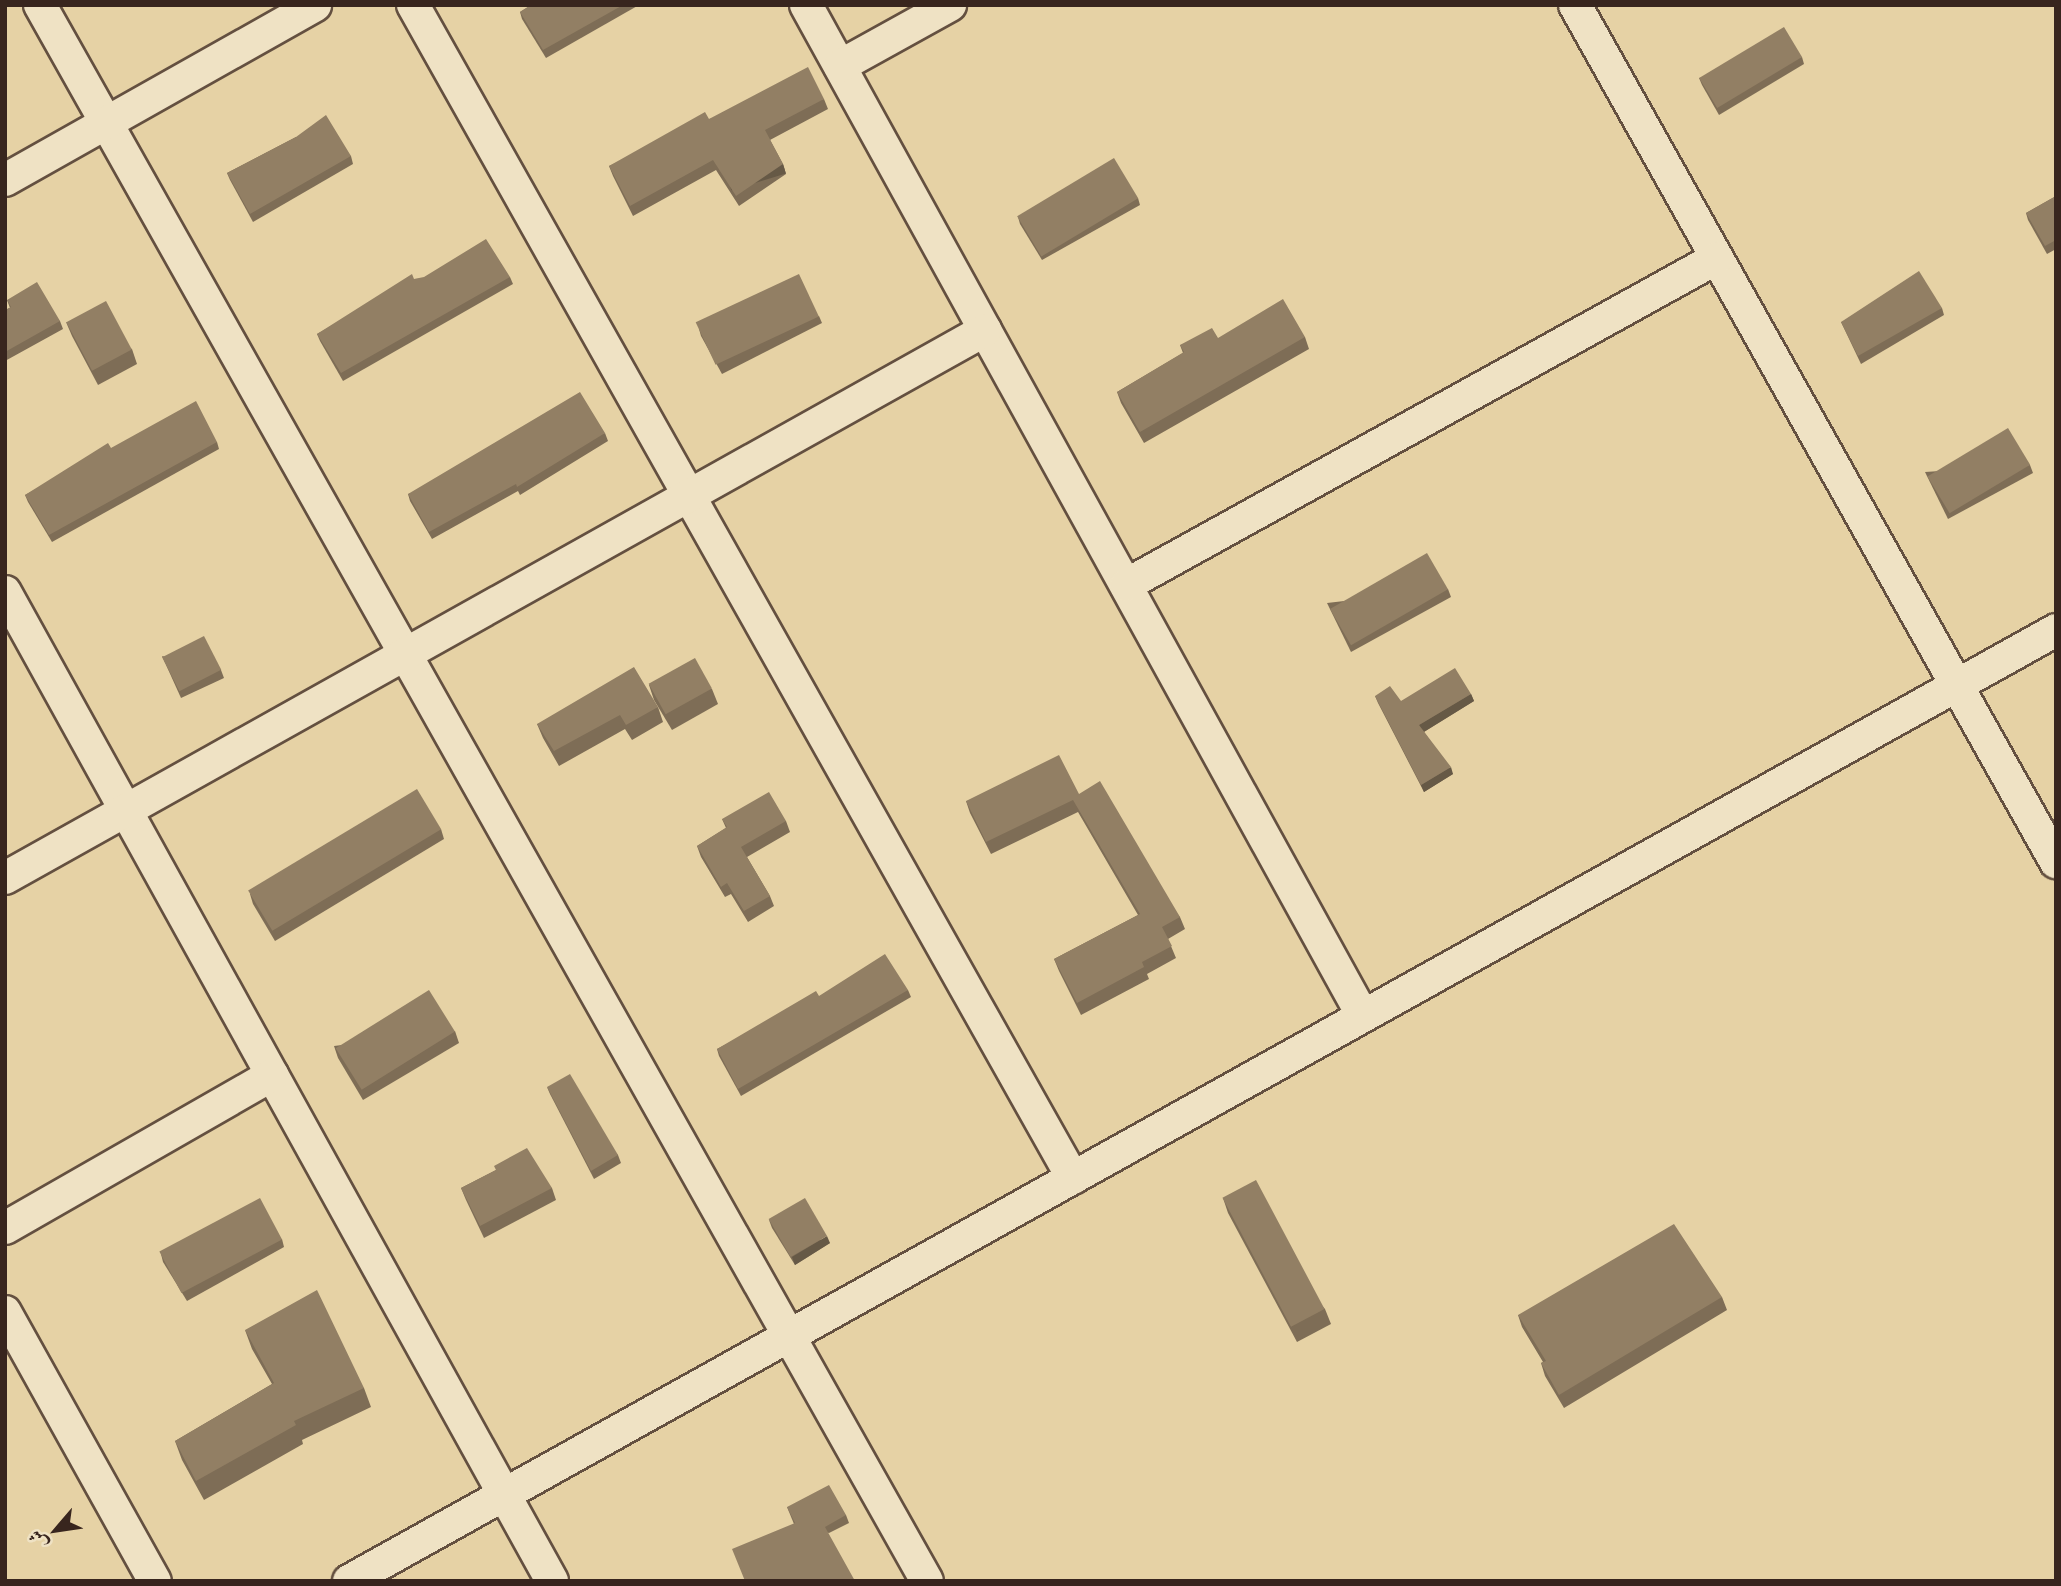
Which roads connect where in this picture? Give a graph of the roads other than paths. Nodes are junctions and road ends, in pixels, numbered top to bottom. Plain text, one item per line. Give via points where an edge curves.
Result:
1 (40, 5) edge
2 (315, 5) edge
3 (413, 5) edge
4 (806, 5) edge
5 (950, 5) edge
6 (1579, 6) edge
7 (840, 66) junction
8 (106, 123) junction
9 (5, 180) edge
10 (1717, 258) junction
11 (985, 330) junction
12 (689, 495) junction
13 (1126, 586) junction
14 (5, 592) edge
15 (2056, 630) edge
16 (405, 653) junction
17 (1957, 685) junction
18 (125, 809) junction
19 (2056, 862) edge
20 (5, 878) edge
21 (1363, 1016) junction
22 (272, 1075) junction
23 (1073, 1178) junction
24 (5, 1228) edge
25 (5, 1312) edge
26 (789, 1335) junction
27 (504, 1494) junction
28 (155, 1581) edge
29 (349, 1581) edge
30 (552, 1581) edge
31 (927, 1581) edge

1 - 8 street
2 - 8 street
3 - 12 street
4 - 7 street
5 - 7 street
6 - 10 street
7 - 11 street
8 - 9 street
8 - 16 street
10 - 13 street
10 - 17 street
11 - 12 street
11 - 13 street
12 - 16 street
12 - 23 street
13 - 21 street
14 - 18 street
15 - 17 street
16 - 18 street
16 - 26 street
17 - 19 street
17 - 21 street
18 - 20 street
18 - 22 street
21 - 23 street
22 - 24 street
22 - 27 street
23 - 26 street
25 - 28 street
26 - 27 street
26 - 31 street
27 - 29 street
27 - 30 street

